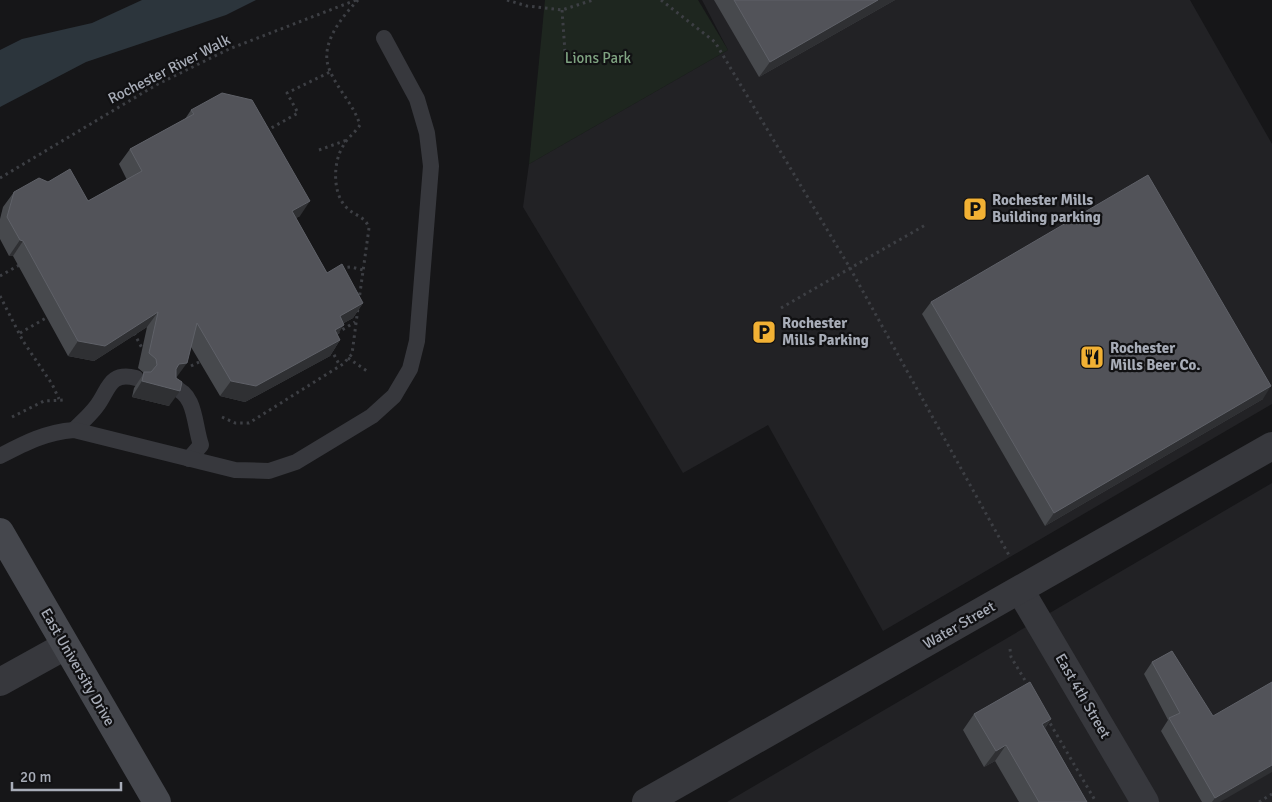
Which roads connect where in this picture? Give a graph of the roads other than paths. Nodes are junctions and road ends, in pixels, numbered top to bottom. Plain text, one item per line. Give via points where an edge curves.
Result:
1 (384, 38) dead end
2 (136, 378) dead end
3 (174, 388) edge
4 (74, 430) junction
5 (1272, 446) edge
6 (0, 456) edge
7 (189, 459) junction
8 (0, 532) edge
9 (1020, 590) junction
10 (65, 646) junction
11 (0, 682) edge
12 (156, 802) edge
13 (646, 802) edge
14 (1145, 802) edge

1 - 7 lane via 417,99 427,132 431,166 417,341 410,369 394,396 372,416 296,462 270,470 235,470
2 - 4 lane via 118,378 109,383 97,405
3 - 7 lane via 192,404 201,445
4 - 6 lane via 52,432
4 - 7 lane
5 - 9 street, Water Street
8 - 10 street, East University Drive
9 - 13 street, Water Street
9 - 14 street, East 4th Street
10 - 11 street
10 - 12 street, East University Drive

